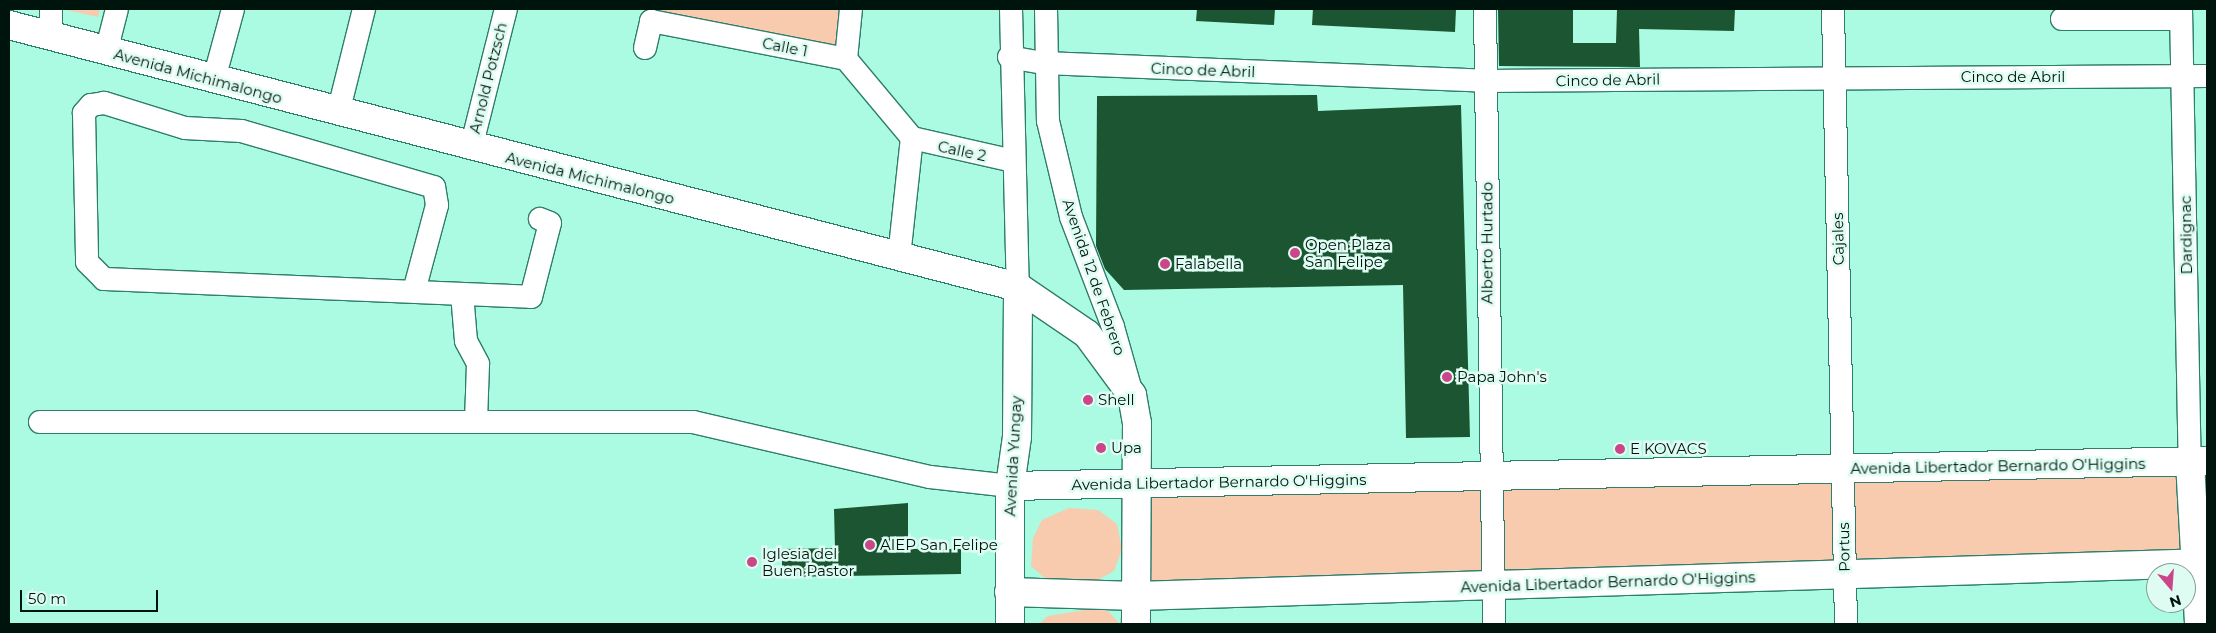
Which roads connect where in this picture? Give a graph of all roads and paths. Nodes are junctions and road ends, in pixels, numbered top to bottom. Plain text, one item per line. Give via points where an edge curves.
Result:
1 (51, 9) edge
2 (118, 9) edge
3 (233, 9) edge
4 (364, 9) edge
5 (506, 9) edge
6 (851, 9) edge
7 (1011, 9) edge
8 (1046, 9) edge
9 (1485, 9) edge
10 (1833, 9) edge
11 (2181, 14) edge
12 (652, 15) edge
13 (2062, 19) dead end
14 (9, 25) edge
15 (51, 37) junction
16 (644, 48) dead end
17 (106, 52) junction
18 (1010, 57) junction
19 (846, 59) junction
20 (1044, 63) junction
21 (2182, 76) junction
22 (2207, 76) edge
23 (1834, 78) junction
24 (214, 79) junction
25 (1486, 82) junction
26 (338, 113) junction
27 (912, 138) junction
28 (471, 148) junction
29 (1013, 162) junction
30 (540, 219) dead end
31 (899, 257) junction
32 (1018, 287) junction
33 (414, 291) junction
34 (462, 294) junction
35 (1132, 395) junction
36 (40, 422) dead end
37 (476, 422) junction
38 (2199, 462) edge
39 (1843, 469) junction
40 (1489, 476) junction
41 (1135, 484) junction
42 (1010, 486) junction
43 (2202, 564) edge
44 (1845, 575) junction
45 (1493, 586) junction
46 (1009, 592) junction
47 (1136, 596) junction
48 (1010, 624) edge
49 (1136, 624) edge
50 (1494, 624) edge
51 (1846, 624) edge
52 (2199, 624) edge

1 - 15 street
2 - 17 street
3 - 24 street
4 - 26 street
5 - 28 street, Arnold Potzsch
6 - 19 street
7 - 18 street
8 - 20 street, Avenida 12 de Febrero
9 - 25 street, Alberto Hurtado
10 - 23 street, Cajales
11 - 13 street
11 - 21 street, Dardignac
12 - 16 street, Calle 1
12 - 19 street, Calle 1
14 - 15 main road, Avenida Michimalongo
15 - 17 main road, Avenida Michimalongo
17 - 24 main road, Avenida Michimalongo
18 - 20 street, Cinco de Abril
18 - 29 street
19 - 27 street
20 - 25 street, Cinco de Abril
20 - 35 street, Avenida 12 de Febrero via 1048,121 1071,217 1114,327
21 - 22 street, Cinco de Abril
21 - 23 street, Cinco de Abril
21 - 38 street, Dardignac
23 - 25 street, Cinco de Abril
23 - 39 street, Cajales
24 - 26 main road, Avenida Michimalongo
25 - 40 street, Alberto Hurtado
26 - 28 main road, Avenida Michimalongo
27 - 29 street, Calle 2
27 - 31 street
28 - 31 main road, Avenida Michimalongo
29 - 32 street
30 - 34 street via 550,224 532,297
31 - 32 main road, Avenida Michimalongo
32 - 35 main road, Avenida Michimalongo via 1087,334
32 - 42 main road, Avenida Yungay via 1018,437
33 - 33 street via 437,205 434,187 241,131 186,128 104,104 92,105 84,112 86,257 98,277
33 - 34 street
34 - 37 street via 466,341 478,364
35 - 41 main road via 1137,423
36 - 37 street
37 - 42 street via 693,422 930,477
38 - 39 main road, Avenida Libertador Bernardo O'Higgins
38 - 43 main road
39 - 40 main road, Avenida Libertador Bernardo O'Higgins
39 - 44 street, Portus
40 - 41 main road, Avenida Libertador Bernardo O'Higgins
40 - 45 street, Alberto Hurtado
41 - 42 main road, Avenida Libertador Bernardo O'Higgins
41 - 47 main road
42 - 46 main road, Avenida Yungay
43 - 44 main road, Avenida Libertador Bernardo O'Higgins
43 - 52 main road
44 - 45 main road, Avenida Libertador Bernardo O'Higgins
44 - 51 street, Portus
45 - 47 main road, Avenida Libertador Bernardo O'Higgins
45 - 50 street, Alberto Hurtado
46 - 47 main road, Avenida Libertador Bernardo O'Higgins
46 - 48 main road, Avenida Yungay
47 - 49 main road

